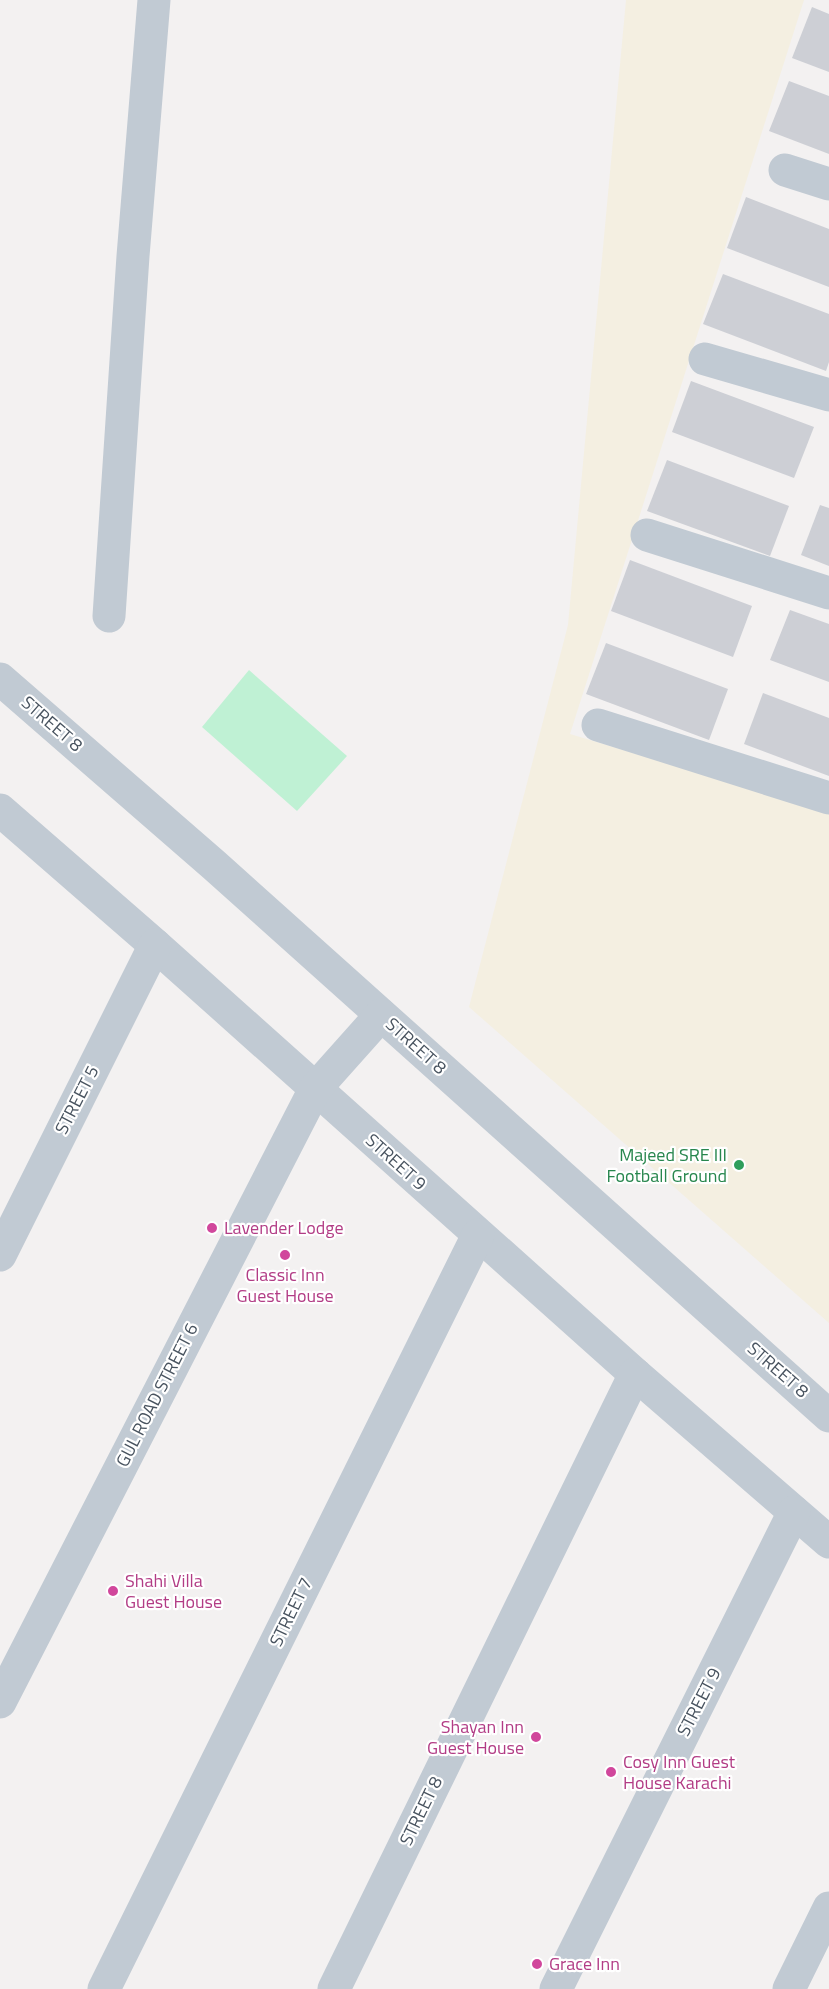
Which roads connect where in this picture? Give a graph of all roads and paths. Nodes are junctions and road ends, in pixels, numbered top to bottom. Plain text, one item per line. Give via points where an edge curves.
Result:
1 (154, 0) edge
2 (785, 170) dead end
3 (829, 184) edge
4 (705, 359) dead end
5 (829, 395) edge
6 (647, 535) dead end
7 (829, 593) edge
8 (109, 616) dead end
9 (0, 679) edge
10 (598, 725) dead end
11 (829, 798) edge
12 (0, 810) edge
13 (155, 945) junction
14 (381, 1015) junction
15 (315, 1089) junction
16 (478, 1234) junction
17 (0, 1255) edge
18 (635, 1374) junction
19 (829, 1416) edge
20 (794, 1512) junction
21 (829, 1542) edge
22 (2, 1694) edge
23 (829, 1908) edge
24 (104, 1989) edge
25 (334, 1989) edge
26 (556, 1989) edge
27 (789, 1989) edge

1 - 8 street
2 - 3 street
4 - 5 street
6 - 7 street
9 - 14 street, STREET 8
10 - 11 street
12 - 13 street, STREET 9
13 - 15 street, STREET 9
13 - 17 street, STREET 5
14 - 15 street, GUL ROAD STREET 6
14 - 19 street, STREET 8
15 - 16 street, STREET 9
15 - 22 street, GUL ROAD STREET 6
16 - 18 street, STREET 9
16 - 24 street, STREET 7
18 - 20 street, STREET 9
18 - 25 street, STREET 8
20 - 21 street, STREET 9
20 - 26 street, STREET 9
23 - 27 street

